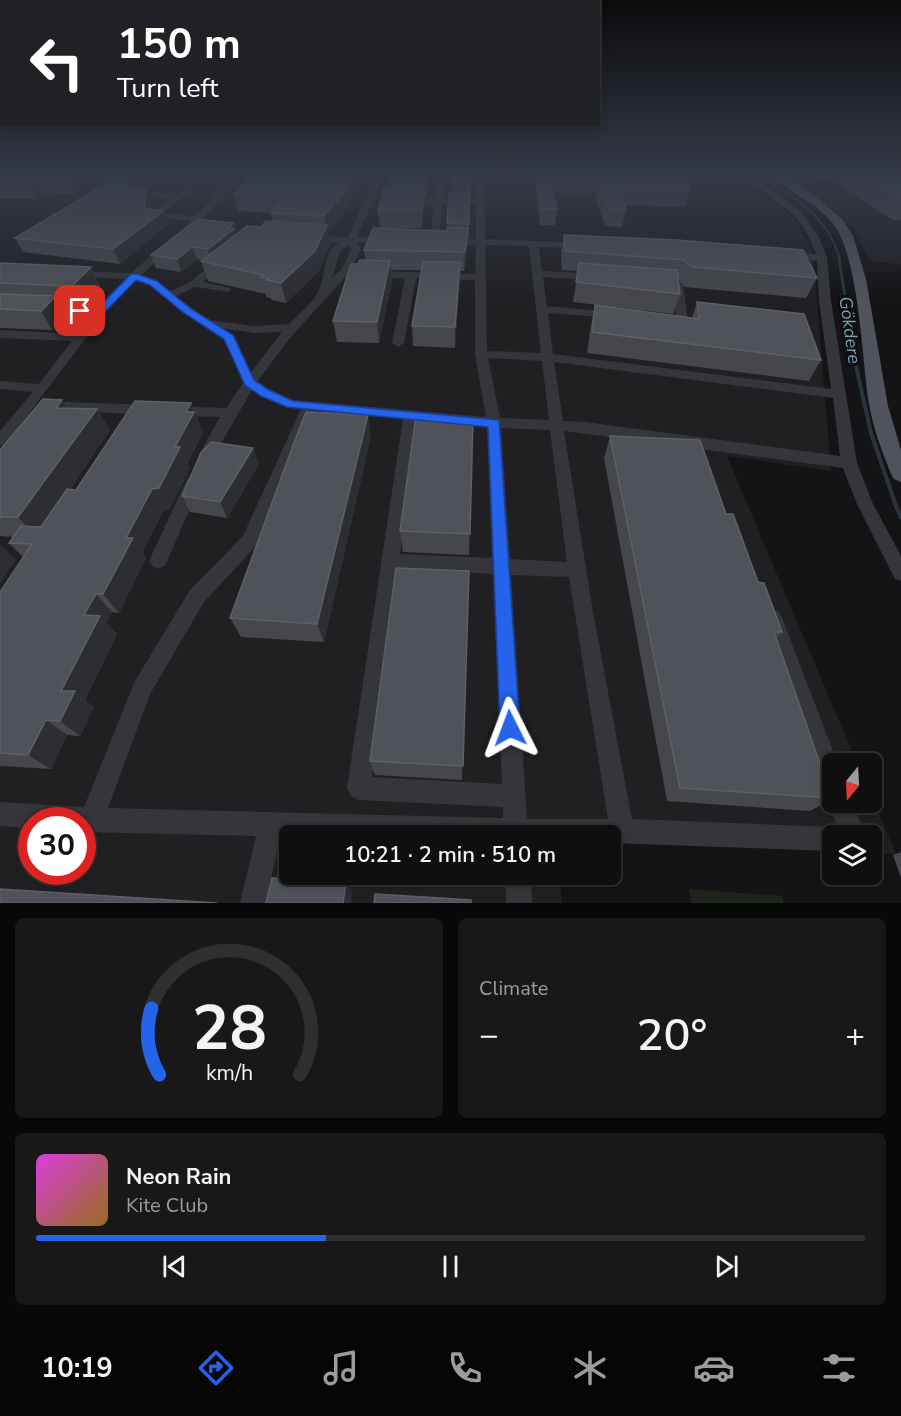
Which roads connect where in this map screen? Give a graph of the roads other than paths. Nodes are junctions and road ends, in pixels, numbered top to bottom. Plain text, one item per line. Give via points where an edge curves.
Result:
1 (156, 215) edge
2 (205, 215) edge
3 (363, 215) edge
4 (436, 215) edge
5 (481, 215) edge
6 (799, 215) edge
7 (830, 215) edge
8 (198, 224) junction
9 (424, 231) edge
10 (435, 236) junction
11 (482, 237) junction
12 (351, 240) junction
13 (399, 241) edge
14 (534, 243) junction
15 (592, 245) edge
16 (308, 246) edge
17 (231, 254) edge
18 (777, 254) edge
19 (822, 258) junction
20 (67, 273) edge
21 (353, 274) junction
22 (537, 274) junction
23 (411, 275) junction
24 (134, 276) junction
25 (482, 277) junction
26 (608, 278) edge
27 (655, 283) edge
28 (194, 284) junction
29 (226, 290) dead end
30 (324, 292) junction
31 (168, 296) junction
32 (33, 308) edge
33 (541, 309) junction
34 (100, 312) junction
35 (623, 316) edge
36 (200, 319) junction
37 (658, 319) edge
38 (296, 326) junction
39 (0, 334) edge
40 (79, 338) junction
41 (398, 343) dead end
42 (481, 354) junction
43 (547, 357) junction
44 (249, 382) junction
45 (0, 386) edge
46 (42, 388) junction
47 (837, 394) junction
48 (30, 405) junction
49 (309, 406) junction
50 (228, 413) junction
51 (411, 415) junction
52 (494, 423) junction
53 (554, 425) junction
54 (0, 441) edge
55 (849, 463) junction
56 (901, 474) edge
57 (158, 561) dead end
58 (390, 561) junction
59 (501, 566) junction
60 (577, 570) junction
61 (901, 573) edge
62 (769, 609) edge
63 (822, 753) edge
64 (514, 796) junction
65 (96, 807) edge
66 (0, 814) edge
67 (18, 815) edge
68 (96, 820) edge
69 (271, 825) junction
70 (279, 825) edge
71 (516, 825) edge
72 (622, 831) joint
73 (822, 839) edge
74 (518, 885) edge
75 (253, 903) edge
76 (519, 903) edge

1 - 8 street
2 - 8 street
3 - 12 street
4 - 10 street
5 - 11 street
6 - 19 street
7 - 56 main road via 850,242 877,398 889,447
8 - 24 street
9 - 10 street
10 - 11 street
11 - 14 street
11 - 25 street
12 - 13 street
12 - 16 street via 296,241
12 - 21 street via 356,250
12 - 30 street via 337,248
14 - 15 street
14 - 22 street
17 - 28 street
18 - 19 street
19 - 47 street
20 - 24 street
21 - 23 street
21 - 30 street
22 - 26 street
22 - 33 street
23 - 25 street
23 - 41 street
24 - 31 street via 153,283
24 - 34 street
25 - 42 street
27 - 37 street via 678,285 682,321
28 - 29 street
28 - 31 street
30 - 38 street
31 - 36 street
32 - 34 street
33 - 35 street
33 - 43 street
34 - 40 street
36 - 38 street via 245,330
36 - 44 street via 229,337
38 - 44 street
39 - 40 street
40 - 46 street
42 - 43 street
42 - 52 street
43 - 47 street
43 - 53 street
44 - 49 street via 291,405
44 - 50 street
45 - 46 street
46 - 48 street
47 - 55 street
48 - 50 street
48 - 54 street
49 - 51 street
49 - 65 street via 250,541 197,596 142,688
50 - 57 street
51 - 52 street
51 - 58 street
52 - 53 street
52 - 59 street
53 - 55 street
53 - 60 street
55 - 61 street via 865,504
58 - 59 street
58 - 64 street via 359,788
59 - 60 street
59 - 64 street
60 - 72 street
62 - 63 street
64 - 71 street
66 - 67 street
68 - 69 street
69 - 70 street
69 - 75 street
72 - 73 street
74 - 76 street

